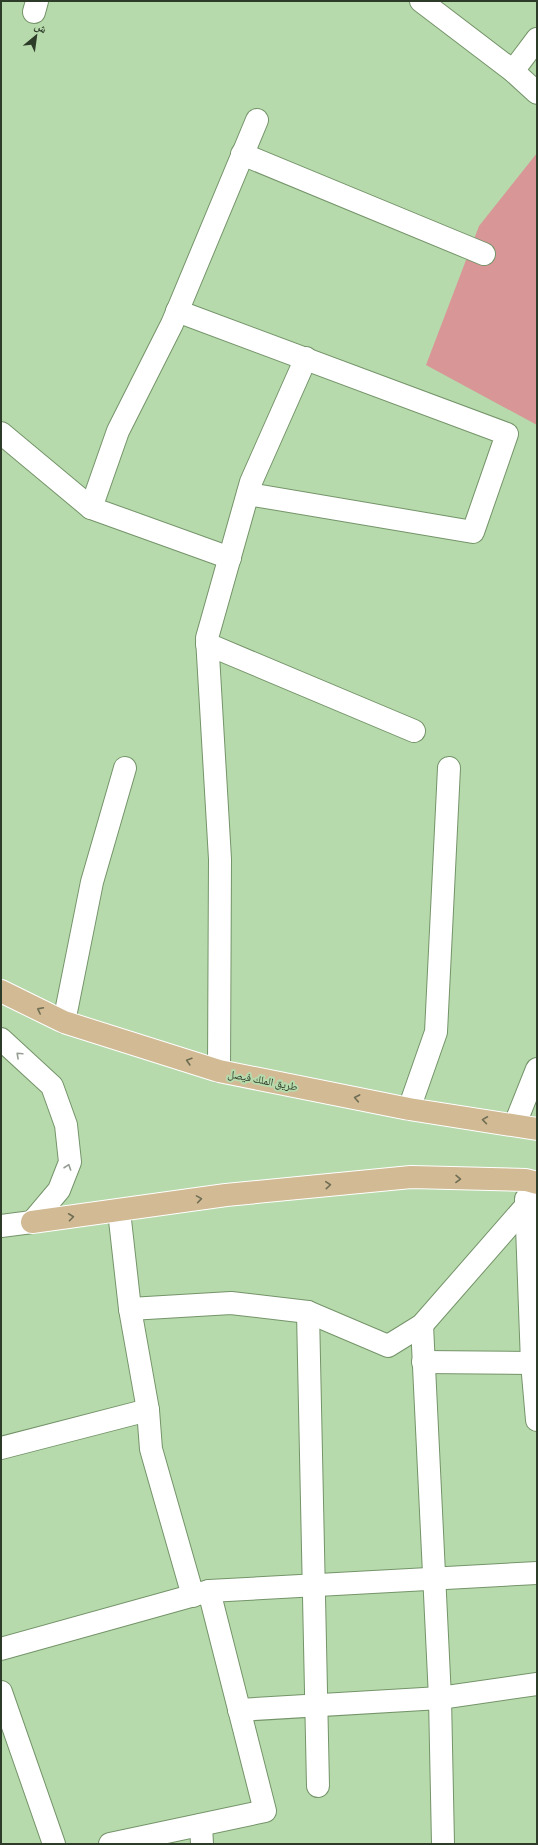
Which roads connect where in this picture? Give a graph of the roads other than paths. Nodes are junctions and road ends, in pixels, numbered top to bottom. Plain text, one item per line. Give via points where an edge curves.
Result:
1 (421, 1) edge
2 (537, 39) edge
3 (513, 71) junction
4 (537, 93) edge
5 (257, 120) dead end
6 (242, 154) junction
7 (484, 254) dead end
8 (177, 311) junction
9 (306, 358) junction
10 (1, 433) edge
11 (248, 494) junction
12 (91, 508) junction
13 (230, 558) junction
14 (207, 644) junction
15 (414, 731) dead end
16 (125, 768) dead end
17 (449, 768) dead end
18 (1, 991) edge
19 (64, 1022) junction
20 (1, 1039) edge
21 (537, 1069) edge
22 (219, 1071) junction
23 (409, 1109) junction
24 (515, 1124) junction
25 (537, 1129) edge
26 (531, 1182) edge
27 (526, 1206) junction
28 (119, 1211) junction
29 (32, 1222) junction
30 (1, 1226) edge
31 (130, 1309) junction
32 (308, 1312) junction
33 (422, 1325) junction
34 (423, 1362) junction
35 (532, 1363) junction
36 (148, 1410) junction
37 (537, 1420) edge
38 (1, 1448) edge
39 (537, 1573) edge
40 (434, 1579) junction
41 (313, 1586) junction
42 (201, 1594) junction
43 (1, 1649) edge
44 (537, 1684) edge
45 (1, 1692) edge
46 (440, 1698) junction
47 (316, 1705) junction
48 (239, 1710) junction
49 (318, 1786) dead end
50 (201, 1834) edge
51 (54, 1844) edge
52 (110, 1844) edge
53 (443, 1844) edge

1 - 3 street
2 - 3 street
3 - 4 street
5 - 6 street
6 - 7 street
6 - 8 street
8 - 9 street
8 - 12 street via 118,431
9 - 11 street
9 - 11 street via 507,434 473,532
10 - 12 street
11 - 13 street
12 - 13 street
13 - 14 street
14 - 15 street
14 - 22 street via 220,859
16 - 19 street via 92,882
17 - 23 street via 436,1032
19 -> 18 main road, طريق الملك فيصل
22 -> 19 main road, طريق الملك فيصل
29 -> 20 street via 60,1190 70,1162 66,1125 52,1086
21 - 24 street
23 -> 22 main road, طريق الملك فيصل
24 -> 23 main road, طريق الملك فيصل
24 - 25 main road, طريق الملك فيصل
26 - 27 street
28 -> 26 main road via 226,1195 411,1178
27 - 33 street
27 - 35 street
29 -> 28 main road
28 - 31 street
29 - 30 street
31 - 32 street via 231,1303
31 - 36 street
32 - 33 street via 388,1346
32 - 41 street
33 - 34 street
34 - 35 street
34 - 40 street
35 - 37 street
36 - 38 street
36 - 42 street via 151,1449
39 - 40 street
40 - 41 street
40 - 46 street
41 - 42 street
41 - 47 street
42 - 43 street
42 - 48 street
44 - 46 street
45 - 51 street
46 - 47 street
46 - 53 street
47 - 48 street
47 - 49 street
48 - 50 street via 265,1811
50 - 52 street

